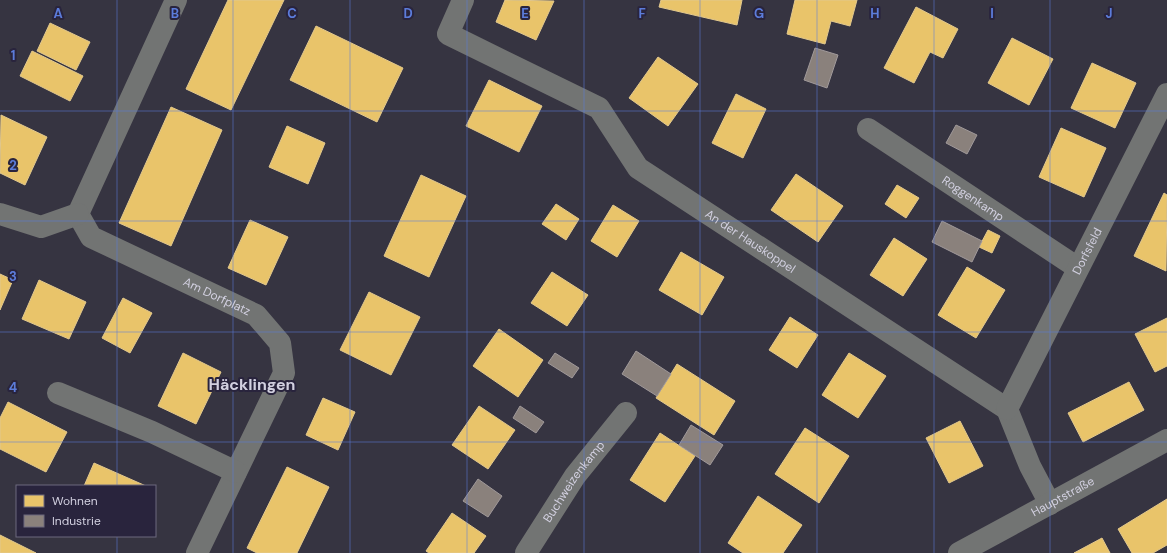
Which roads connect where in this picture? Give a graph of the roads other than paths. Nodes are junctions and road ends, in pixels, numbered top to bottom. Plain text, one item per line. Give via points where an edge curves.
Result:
1 (176, 0) edge
2 (463, 0) edge
3 (1167, 94) edge
4 (868, 129) dead end
5 (0, 214) edge
6 (78, 214) junction
7 (1078, 268) junction
8 (58, 393) dead end
9 (1007, 409) junction
10 (626, 413) dead end
11 (1167, 440) edge
12 (236, 472) junction
13 (1050, 504) junction
14 (197, 553) edge
15 (526, 553) edge
16 (959, 553) edge

1 - 6 street
2 - 9 street, An der Hauskoppel via 448,34 599,108 638,168
3 - 7 street, Dorfsfeld
4 - 7 street, Roggenkamp
5 - 6 street via 41,227
6 - 12 street, Am Dorfplatz via 91,237 256,315 280,343 284,372
7 - 9 street, Dorfsfeld
8 - 12 street via 152,432
9 - 13 street via 1030,466
10 - 15 street, Buchweizenkamp via 575,476
11 - 13 street, Hauptstraße
12 - 14 street, Am Dorfplatz
13 - 16 street, Hauptstraße

